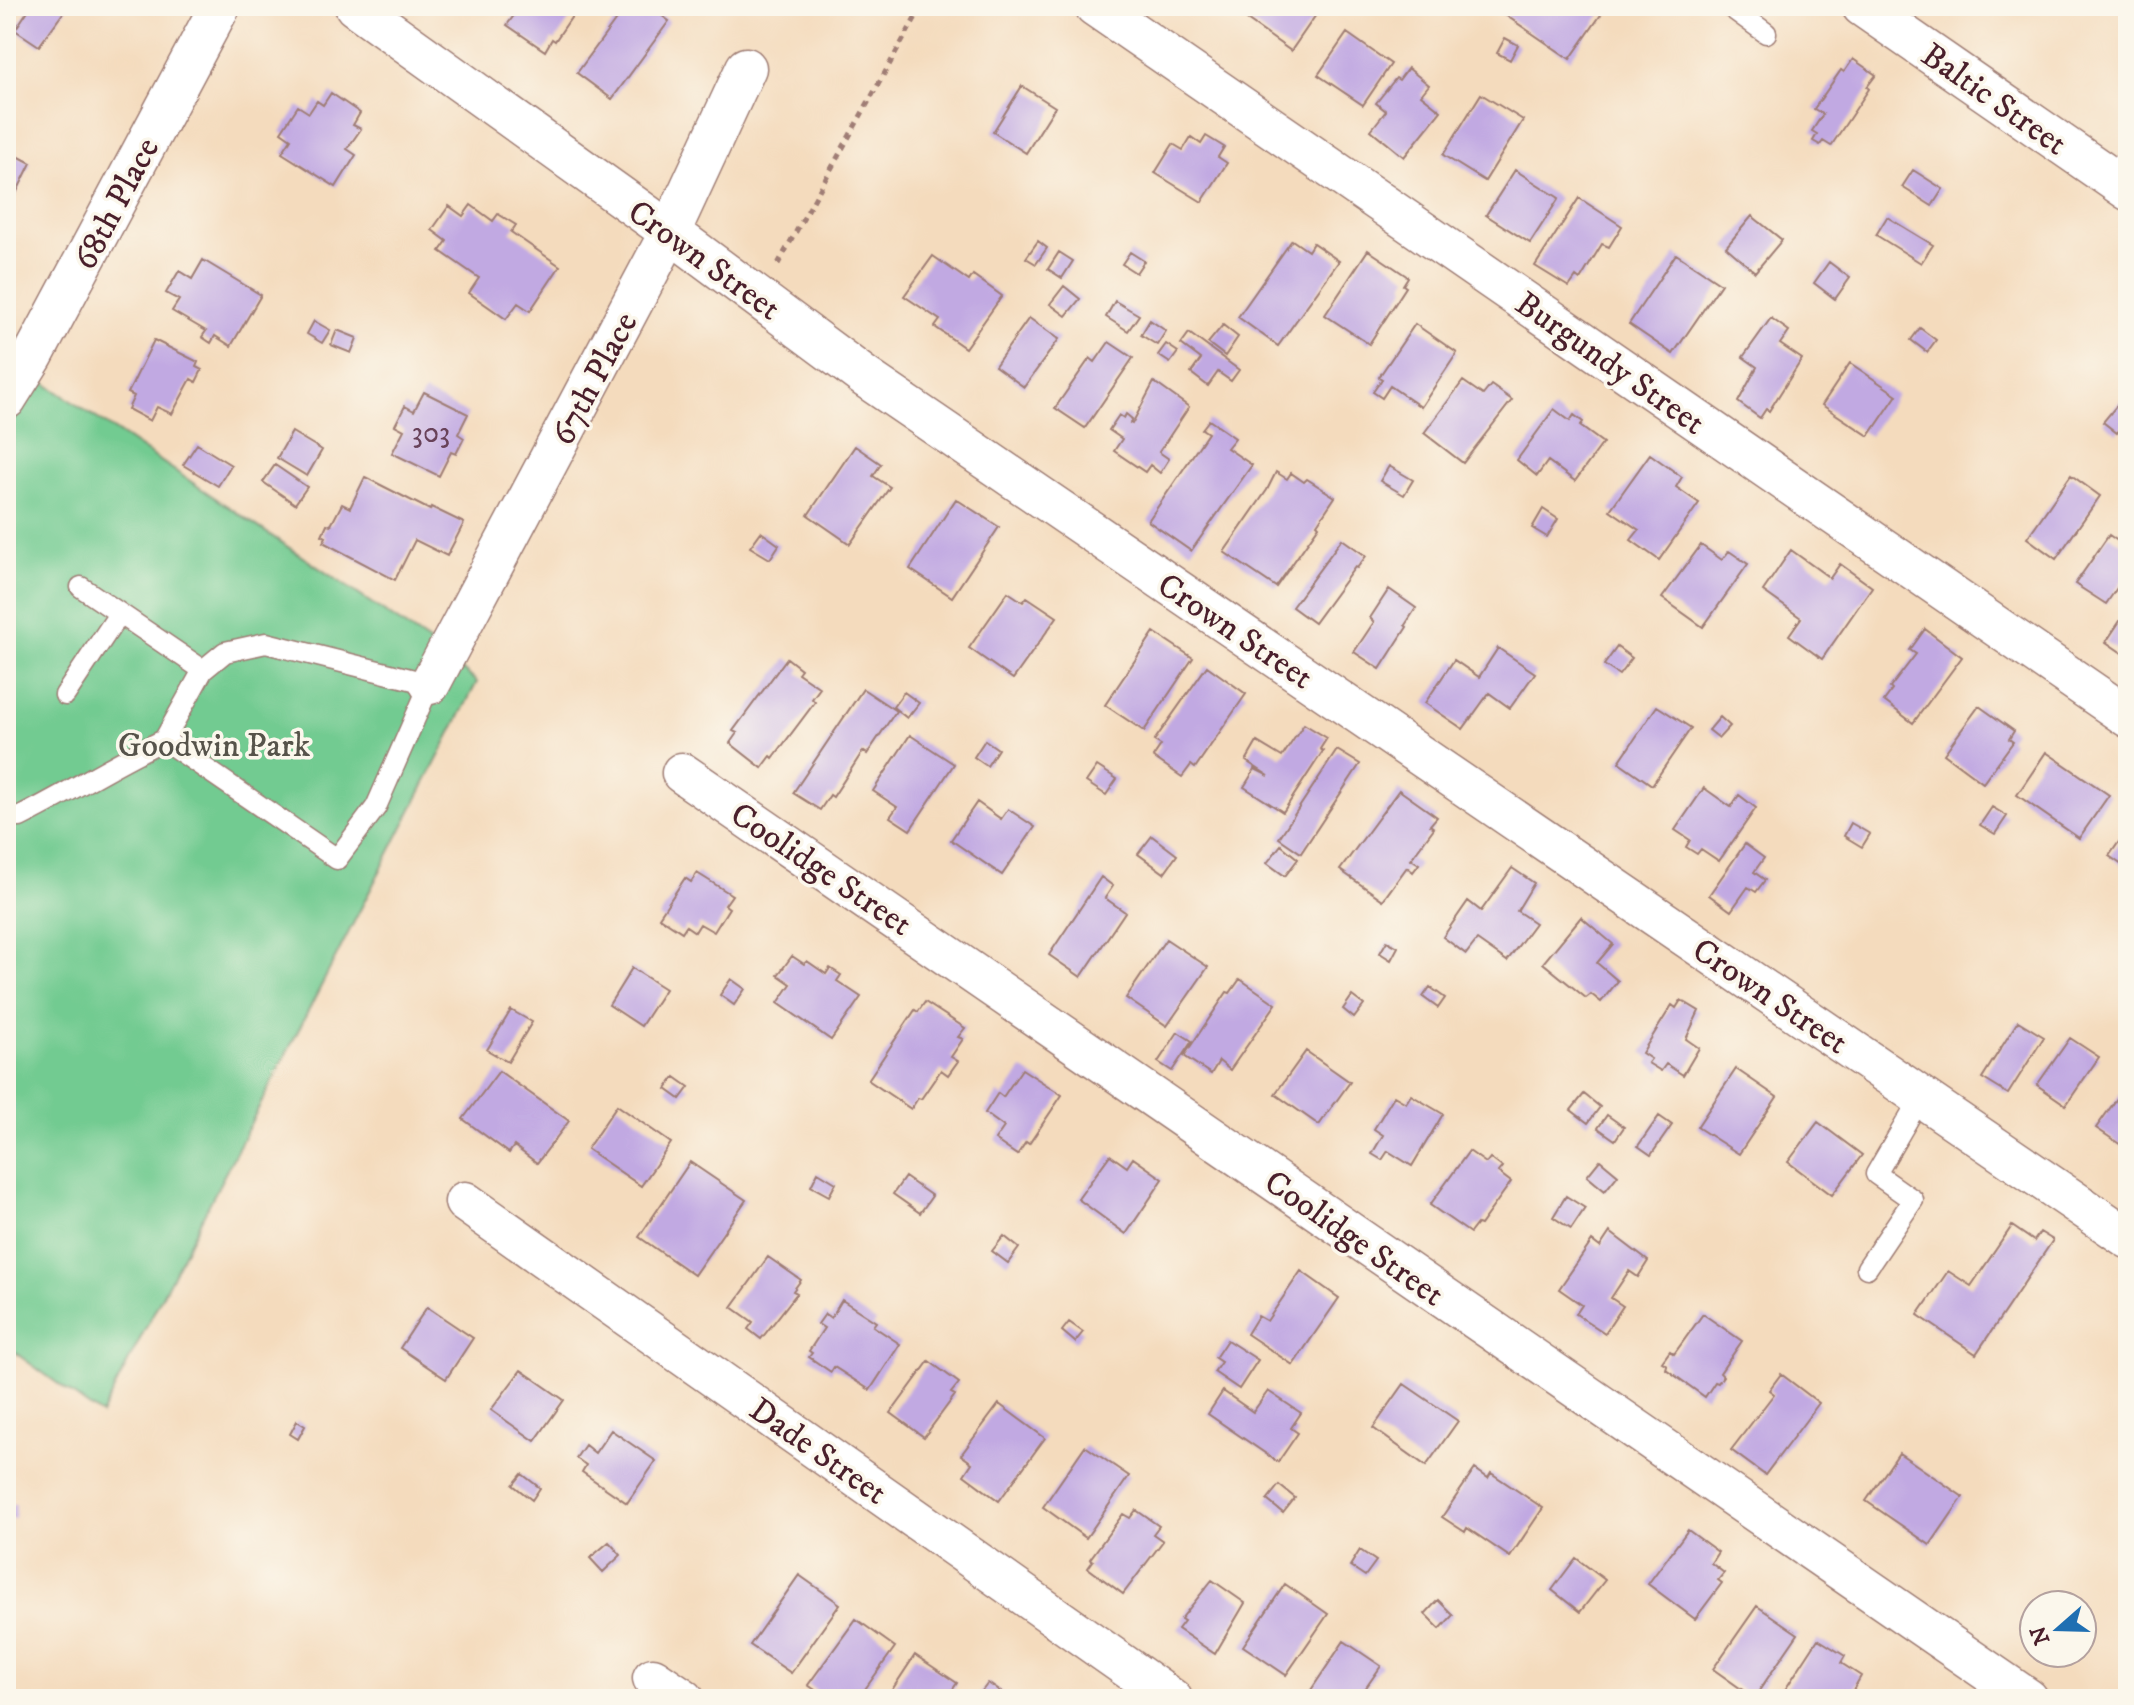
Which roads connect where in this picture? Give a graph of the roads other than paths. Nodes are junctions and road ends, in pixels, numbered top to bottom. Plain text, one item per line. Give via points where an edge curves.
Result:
1 (220, 6) edge
2 (355, 6) edge
3 (1095, 6) edge
4 (1729, 6) edge
5 (1862, 6) edge
6 (1766, 33) dead end
7 (746, 68) dead end
8 (2128, 190) edge
9 (670, 232) junction
10 (6, 399) edge
11 (81, 587) dead end
12 (119, 614) junction
13 (203, 670) junction
14 (430, 684) junction
15 (65, 695) dead end
16 (2128, 717) edge
17 (164, 740) junction
18 (682, 773) dead end
19 (20, 817) dead end
20 (1921, 1097) junction
21 (465, 1202) dead end
22 (2128, 1238) edge
23 (1867, 1268) dead end
24 (1172, 1699) edge
25 (2028, 1699) edge

1 - 10 street, 68th Place
2 - 9 street, Crown Street
3 - 16 street, Burgundy Street
4 - 6 lane
5 - 8 street, Baltic Street
7 - 9 street, 67th Place
9 - 14 street, 67th Place
9 - 20 street, Crown Street via 865,377
11 - 12 lane
12 - 13 lane
12 - 15 lane
13 - 14 lane via 225,652 266,643
13 - 17 lane
14 - 17 lane via 376,807 337,859
17 - 19 lane
18 - 25 street, Coolidge Street
20 - 22 street, Crown Street
20 - 23 lane via 1876,1174 1913,1200
21 - 24 street, Dade Street

